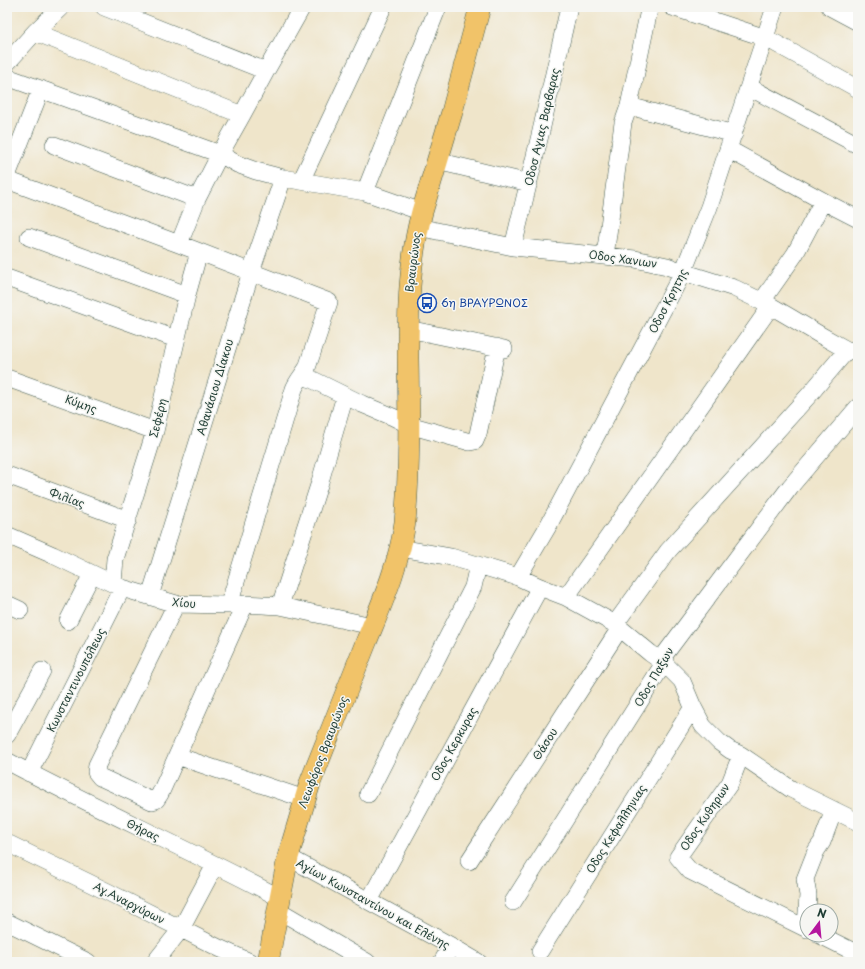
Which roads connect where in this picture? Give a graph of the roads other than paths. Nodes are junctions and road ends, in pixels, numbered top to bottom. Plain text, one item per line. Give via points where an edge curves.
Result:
1 (61, 7) edge
2 (104, 7) edge
3 (302, 7) edge
4 (383, 7) edge
5 (438, 7) edge
6 (480, 7) edge
7 (569, 7) edge
8 (651, 7) edge
9 (672, 7) edge
10 (776, 7) edge
11 (830, 7) edge
12 (858, 22) edge
13 (35, 32) junction
14 (766, 38) junction
15 (7, 63) edge
16 (266, 71) junction
17 (7, 76) edge
18 (749, 87) junction
19 (41, 89) junction
20 (858, 89) edge
21 (628, 106) junction
22 (242, 115) junction
23 (731, 142) junction
24 (54, 145) dead end
25 (858, 145) edge
26 (220, 154) junction
27 (437, 161) junction
28 (7, 176) edge
29 (283, 178) junction
30 (7, 180) edge
31 (301, 181) junction
32 (529, 183) junction
33 (365, 192) junction
34 (197, 199) junction
35 (823, 201) junction
36 (858, 219) edge
37 (420, 220) junction
38 (29, 237) dead end
39 (180, 244) junction
40 (514, 247) junction
41 (199, 252) junction
42 (605, 256) junction
43 (251, 272) junction
44 (683, 272) junction
45 (7, 278) edge
46 (186, 295) junction
47 (766, 304) junction
48 (408, 329) junction
49 (176, 339) junction
50 (852, 350) edge
51 (303, 375) junction
52 (7, 378) edge
53 (346, 396) junction
54 (858, 408) edge
55 (408, 425) junction
56 (155, 431) junction
57 (7, 475) edge
58 (128, 520) junction
59 (7, 535) edge
60 (400, 548) junction
61 (478, 565) junction
62 (92, 574) junction
63 (518, 577) junction
64 (117, 586) junction
65 (540, 587) junction
66 (150, 596) junction
67 (566, 597) junction
68 (176, 604) junction
69 (237, 604) junction
70 (280, 606) junction
71 (68, 621) dead end
72 (372, 626) junction
73 (618, 626) junction
74 (664, 663) junction
75 (42, 671) dead end
76 (693, 707) junction
77 (7, 735) edge
78 (741, 755) junction
79 (177, 756) junction
80 (7, 761) edge
81 (29, 773) junction
82 (368, 794) dead end
83 (305, 799) junction
84 (834, 810) junction
85 (858, 822) edge
86 (10, 850) edge
87 (288, 857) junction
88 (469, 861) dead end
89 (215, 865) junction
90 (369, 901) junction
91 (513, 902) dead end
92 (809, 903) edge
93 (279, 904) junction
94 (7, 922) edge
95 (799, 925) edge
96 (181, 929) junction
97 (836, 943) edge
98 (451, 946) junction
99 (540, 951) dead end
100 (858, 954) edge
101 (88, 962) edge
102 (155, 962) edge
103 (250, 962) edge
104 (268, 962) edge
105 (367, 962) edge
106 (442, 962) edge
107 (478, 962) edge

1 - 13 street
2 - 16 street
3 - 16 street
4 - 31 street
5 - 33 street
6 - 27 main road, Βραυρώνος
7 - 32 street, Οδοσ Αγιας Βαρβαρας
8 - 21 street
9 - 14 street
10 - 14 street, Οδοσ Κρητης
11 - 12 street
13 - 15 street
13 - 22 street
14 - 18 street, Οδοσ Κρητης
14 - 20 street
16 - 22 street
17 - 19 street, Οδος Χανιων
18 - 23 street, Οδοσ Κρητης
18 - 25 street
19 - 26 street, Οδος Χανιων
19 - 28 street
21 - 23 street
21 - 42 street via 623,123
22 - 26 street
23 - 35 street
23 - 44 street, Οδοσ Κρητης
24 - 34 street
26 - 29 street, Οδος Χανιων via 237,164
26 - 34 street
27 - 32 street
27 - 37 main road, Βραυρώνος
29 - 31 street, Οδος Χανιων
29 - 43 street, Αθανάσιου Δίακου
30 - 39 street
31 - 33 street, Οδος Χανιων
32 - 40 street, Οδοσ Αγιας Βαρβαρας
33 - 37 street, Οδος Χανιων
34 - 39 street
35 - 36 street
35 - 47 street
37 - 40 street, Οδος Χανιων
37 - 48 main road, Βραυρώνος via 411,275
38 - 46 street
39 - 41 street
40 - 42 street, Οδος Χανιων
41 - 43 street
41 - 46 street, Σεφέρη
42 - 44 street, Οδος Χανιων via 635,259
43 - 51 street via 329,302
43 - 66 street, Αθανάσιου Δίακου
44 - 47 street, Οδος Χανιων via 734,288
44 - 63 street, Οδοσ Κρητης via 547,528
45 - 49 street
46 - 49 street, Σεφέρη
47 - 50 street, Οδος Χανιων
47 - 67 street
48 - 55 main road, Βραυρώνος
48 - 55 street via 500,348 476,441 470,442
49 - 56 street, Σεφέρη
50 - 73 street, Θάσου via 668,551
51 - 53 street
51 - 69 street via 294,389
52 - 56 street, Κύμης
53 - 55 street
53 - 70 street
54 - 74 street, Οδος Παξων via 790,487 665,654
55 - 60 main road, Βραυρώνος via 407,483
56 - 58 street, Σεφέρη
57 - 58 street, Φιλίας
58 - 64 street, Σεφέρη via 115,559
59 - 62 street, Χίου
60 - 61 street via 451,557
60 - 72 main road, Λεωφόρος Βραυρώνος
61 - 63 street
61 - 82 street via 473,587
62 - 64 street, Χίου
62 - 71 street
63 - 65 street
64 - 66 street, Χίου
64 - 81 street, Κωνσταντινουπόλεως
65 - 67 street
65 - 90 street, Οδος Κερκυρας
66 - 68 street, Χίου
67 - 73 street
68 - 69 street, Χίου
68 - 79 street via 97,765 96,772 152,801 160,794
69 - 70 street, Χίου
69 - 79 street
70 - 72 street, Χίου
72 - 83 main road, Λεωφόρος Βραυρώνος
73 - 74 street
73 - 88 street, Θάσου
74 - 76 street via 682,682
74 - 91 street, Οδος Παξων
75 - 77 street
76 - 78 street via 703,726 719,742
76 - 99 street, Οδος Κεφαλληνιας
78 - 84 street via 791,789
78 - 95 street, Οδος Κυθηρων via 730,783 678,857 690,871
79 - 83 street
80 - 81 street, Θήρας
81 - 89 street, Θήρας
83 - 87 main road, Λεωφόρος Βραυρώνος
84 - 85 street
84 - 92 street via 805,879
86 - 96 street, Αγ.Αναργύρων via 108,892
87 - 90 street, Αγίων Κωνσταντίνου και Ελένης
87 - 93 main road, Λεωφόρος Βραυρώνος
89 - 93 street, Θήρας
89 - 96 street
90 - 98 street, Αγίων Κωνσταντίνου και Ελένης
93 - 104 main road, Λεωφόρος Βραυρώνος
93 - 105 street, Θήρας
94 - 101 street
96 - 102 street
96 - 103 street, Αγ.Αναργύρων
97 - 100 street
98 - 106 street
98 - 107 street, Αγίων Κωνσταντίνου και Ελένης

